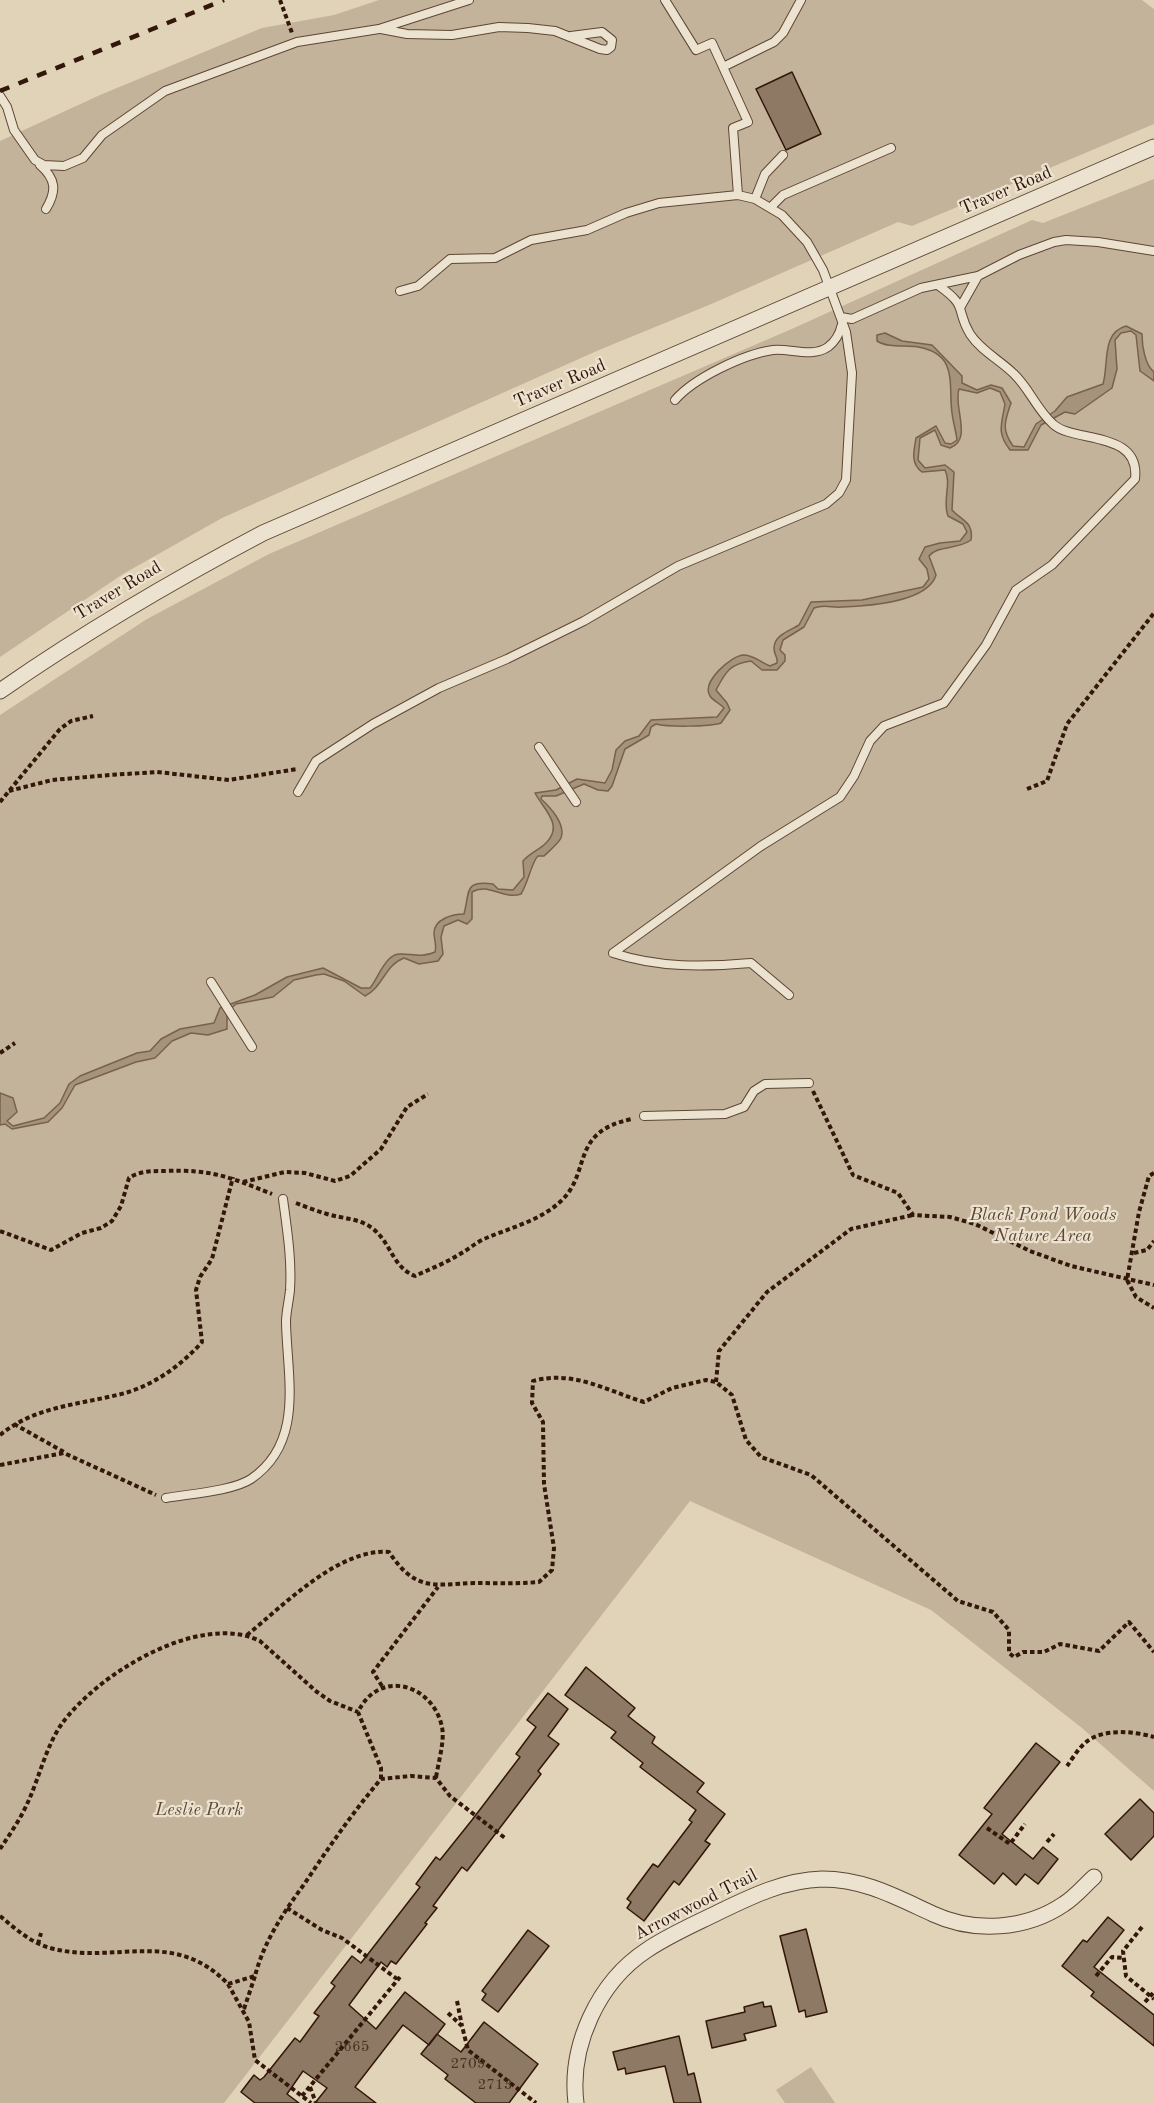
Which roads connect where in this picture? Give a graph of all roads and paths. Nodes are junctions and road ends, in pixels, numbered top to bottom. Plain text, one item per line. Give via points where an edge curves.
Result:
1 (280, 0) edge
2 (469, 0) edge
3 (665, 0) edge
4 (801, 0) edge
5 (379, 29) junction
6 (571, 36) junction
7 (297, 42) junction
8 (723, 68) junction
9 (0, 96) edge
10 (1154, 147) edge
11 (891, 148) dead end
12 (783, 155) dead end
13 (35, 160) junction
14 (738, 195) junction
15 (755, 199) junction
16 (771, 207) junction
17 (46, 209) dead end
18 (1154, 251) edge
19 (978, 276) junction
20 (939, 286) junction
21 (829, 289) junction
22 (400, 291) dead end
23 (962, 306) junction
24 (842, 319) junction
25 (675, 400) dead end
26 (1154, 613) edge
27 (0, 691) edge
28 (93, 716) dead end
29 (539, 747) dead end
30 (312, 766) junction
31 (1027, 789) dead end
32 (9, 791) junction
33 (298, 792) dead end
34 (0, 802) edge
35 (576, 802) dead end
36 (211, 982) dead end
37 (789, 995) dead end
38 (15, 1043) dead end
39 (252, 1047) dead end
40 (0, 1053) edge
41 (809, 1083) joint
42 (428, 1094) dead end
43 (644, 1116) joint
44 (1154, 1173) edge
45 (233, 1177) junction
46 (242, 1182) junction
47 (283, 1199) junction
48 (913, 1215) junction
49 (0, 1231) edge
50 (1154, 1241) edge
51 (1134, 1253) junction
52 (1127, 1281) junction
53 (1154, 1285) edge
54 (1154, 1308) edge
55 (716, 1382) junction
56 (14, 1424) junction
57 (0, 1435) edge
58 (64, 1453) junction
59 (0, 1465) edge
60 (166, 1498) joint
61 (438, 1587) junction
62 (247, 1635) junction
63 (1154, 1653) edge
64 (382, 1686) junction
65 (358, 1712) junction
66 (1154, 1737) edge
67 (1067, 1766) dead end
68 (436, 1778) junction
69 (381, 1779) junction
70 (1026, 1824) dead end
71 (987, 1828) dead end
72 (1054, 1834) dead end
73 (505, 1838) dead end
74 (1047, 1842) dead end
75 (0, 1849) edge
76 (1094, 1877) dead end
77 (287, 1908) junction
78 (0, 1916) edge
79 (1142, 1926) dead end
80 (41, 1934) dead end
81 (38, 1944) junction
82 (1124, 1958) junction
83 (255, 1976) junction
84 (1096, 1976) dead end
85 (228, 1984) junction
86 (1153, 1996) edge
87 (457, 2001) dead end
88 (1145, 2002) dead end
89 (244, 2010) junction
90 (448, 2013) dead end
91 (462, 2026) junction
92 (310, 2086) junction
93 (302, 2096) junction
94 (311, 2103) edge
95 (316, 2103) edge
96 (536, 2103) edge
97 (576, 2103) edge

1 - 7 path
2 - 5 lane
3 - 8 lane via 696,50 712,43
4 - 8 lane via 774,42
5 - 6 lane via 452,35 513,27
5 - 7 lane
6 - 6 lane via 600,49 611,47 612,40 602,32
7 - 13 lane via 165,91 102,135 74,164 51,167
8 - 14 lane via 748,122 733,129
9 - 13 lane via 14,130
10 - 21 street, Traver Road
11 - 16 lane via 783,195
12 - 15 lane via 770,166
13 - 17 lane via 51,175 55,188
14 - 15 lane
14 - 22 lane via 659,203 587,230 531,240 495,258 450,259 418,286
15 - 16 lane
16 - 21 lane via 807,242
18 - 19 lane via 1066,240 1018,255
19 - 20 lane
19 - 23 lane
20 - 23 lane
20 - 24 lane via 921,288 852,319
21 - 24 lane
21 - 27 street, Traver Road via 263,533 81,635
23 - 37 lane via 970,334 1014,373 1050,422 1065,432 1113,443 1127,453 1136,479 1052,565 1016,590 986,645 944,703 884,726 870,741 840,797 761,846 613,953 695,968 751,963
24 - 25 lane via 840,333 828,347 817,351 773,350 743,360 687,386
24 - 30 lane via 852,357 852,413 846,480 832,500 678,566 584,621 420,699 330,750
26 - 31 path via 1067,724 1047,781
28 - 32 path via 71,721 60,729
29 - 35 lane
30 - 32 path via 229,780 157,772 101,775 52,780
30 - 33 lane
32 - 34 path
36 - 39 lane
38 - 40 path
41 - 43 lane via 765,1084 754,1091 744,1107 714,1116
41 - 48 path via 853,1175 898,1192
42 - 46 path via 407,1107 381,1149 350,1176 335,1181 285,1172
43 - 47 path via 614,1124 588,1143 563,1199 547,1211 415,1276 404,1272 384,1238 360,1221
44 - 51 path via 1149,1176 1138,1212
45 - 46 path
45 - 49 path via 197,1170 135,1173 129,1178 112,1221 51,1250
45 - 56 path via 212,1259 196,1290 202,1342 187,1359 119,1395 55,1408
46 - 47 path
47 - 60 lane via 290,1289 286,1320 289,1419 284,1440 249,1481
48 - 52 path via 950,1217 975,1224 1030,1251
48 - 55 path via 851,1229 767,1292 718,1351
50 - 51 path via 1147,1250
51 - 52 path
52 - 53 path
52 - 54 path via 1136,1297
55 - 61 path via 706,1380 672,1388 644,1402 558,1376 533,1382 532,1403 543,1422 544,1484 554,1548 552,1570 539,1582
55 - 63 path via 732,1395 746,1440 761,1457 811,1475 958,1601 993,1612 1009,1630 1009,1653 1014,1658 1023,1652 1044,1652 1060,1644 1099,1651 1129,1622
56 - 57 path
56 - 58 path
58 - 59 path
58 - 60 path
61 - 62 path via 401,1570 389,1552 375,1551 328,1569
61 - 64 path via 374,1672
62 - 65 path via 260,1641 330,1701
62 - 75 path via 220,1632 177,1640 143,1658 84,1700 59,1728 28,1803
64 - 65 path via 368,1694
64 - 68 path via 402,1685 422,1695 434,1707 443,1728
65 - 69 path via 381,1768
66 - 67 path via 1137,1732 1108,1733 1085,1742
68 - 69 path
68 - 73 path via 450,1797
69 - 77 path
70 - 71 path via 1010,1844
72 - 74 path
76 - 97 street, Arrowwood Trail via 1064,1905 1043,1915 1022,1923 982,1927 957,1923 886,1891 845,1880 795,1882 766,1890 664,1939 622,1971 598,2003 580,2043 575,2067
77 - 83 path via 270,1936
77 - 92 path via 342,1938 398,1978
78 - 81 path
79 - 82 path via 1123,1951
80 - 81 path
81 - 85 path via 86,1953 163,1950 192,1959
82 - 84 path via 1112,1957
82 - 86 path via 1126,1976
83 - 85 path
83 - 89 path
85 - 89 path
86 - 88 path
87 - 91 path
89 - 93 path via 255,2060
90 - 91 path
91 - 96 path via 468,2050
92 - 93 path
92 - 95 path
93 - 94 path

